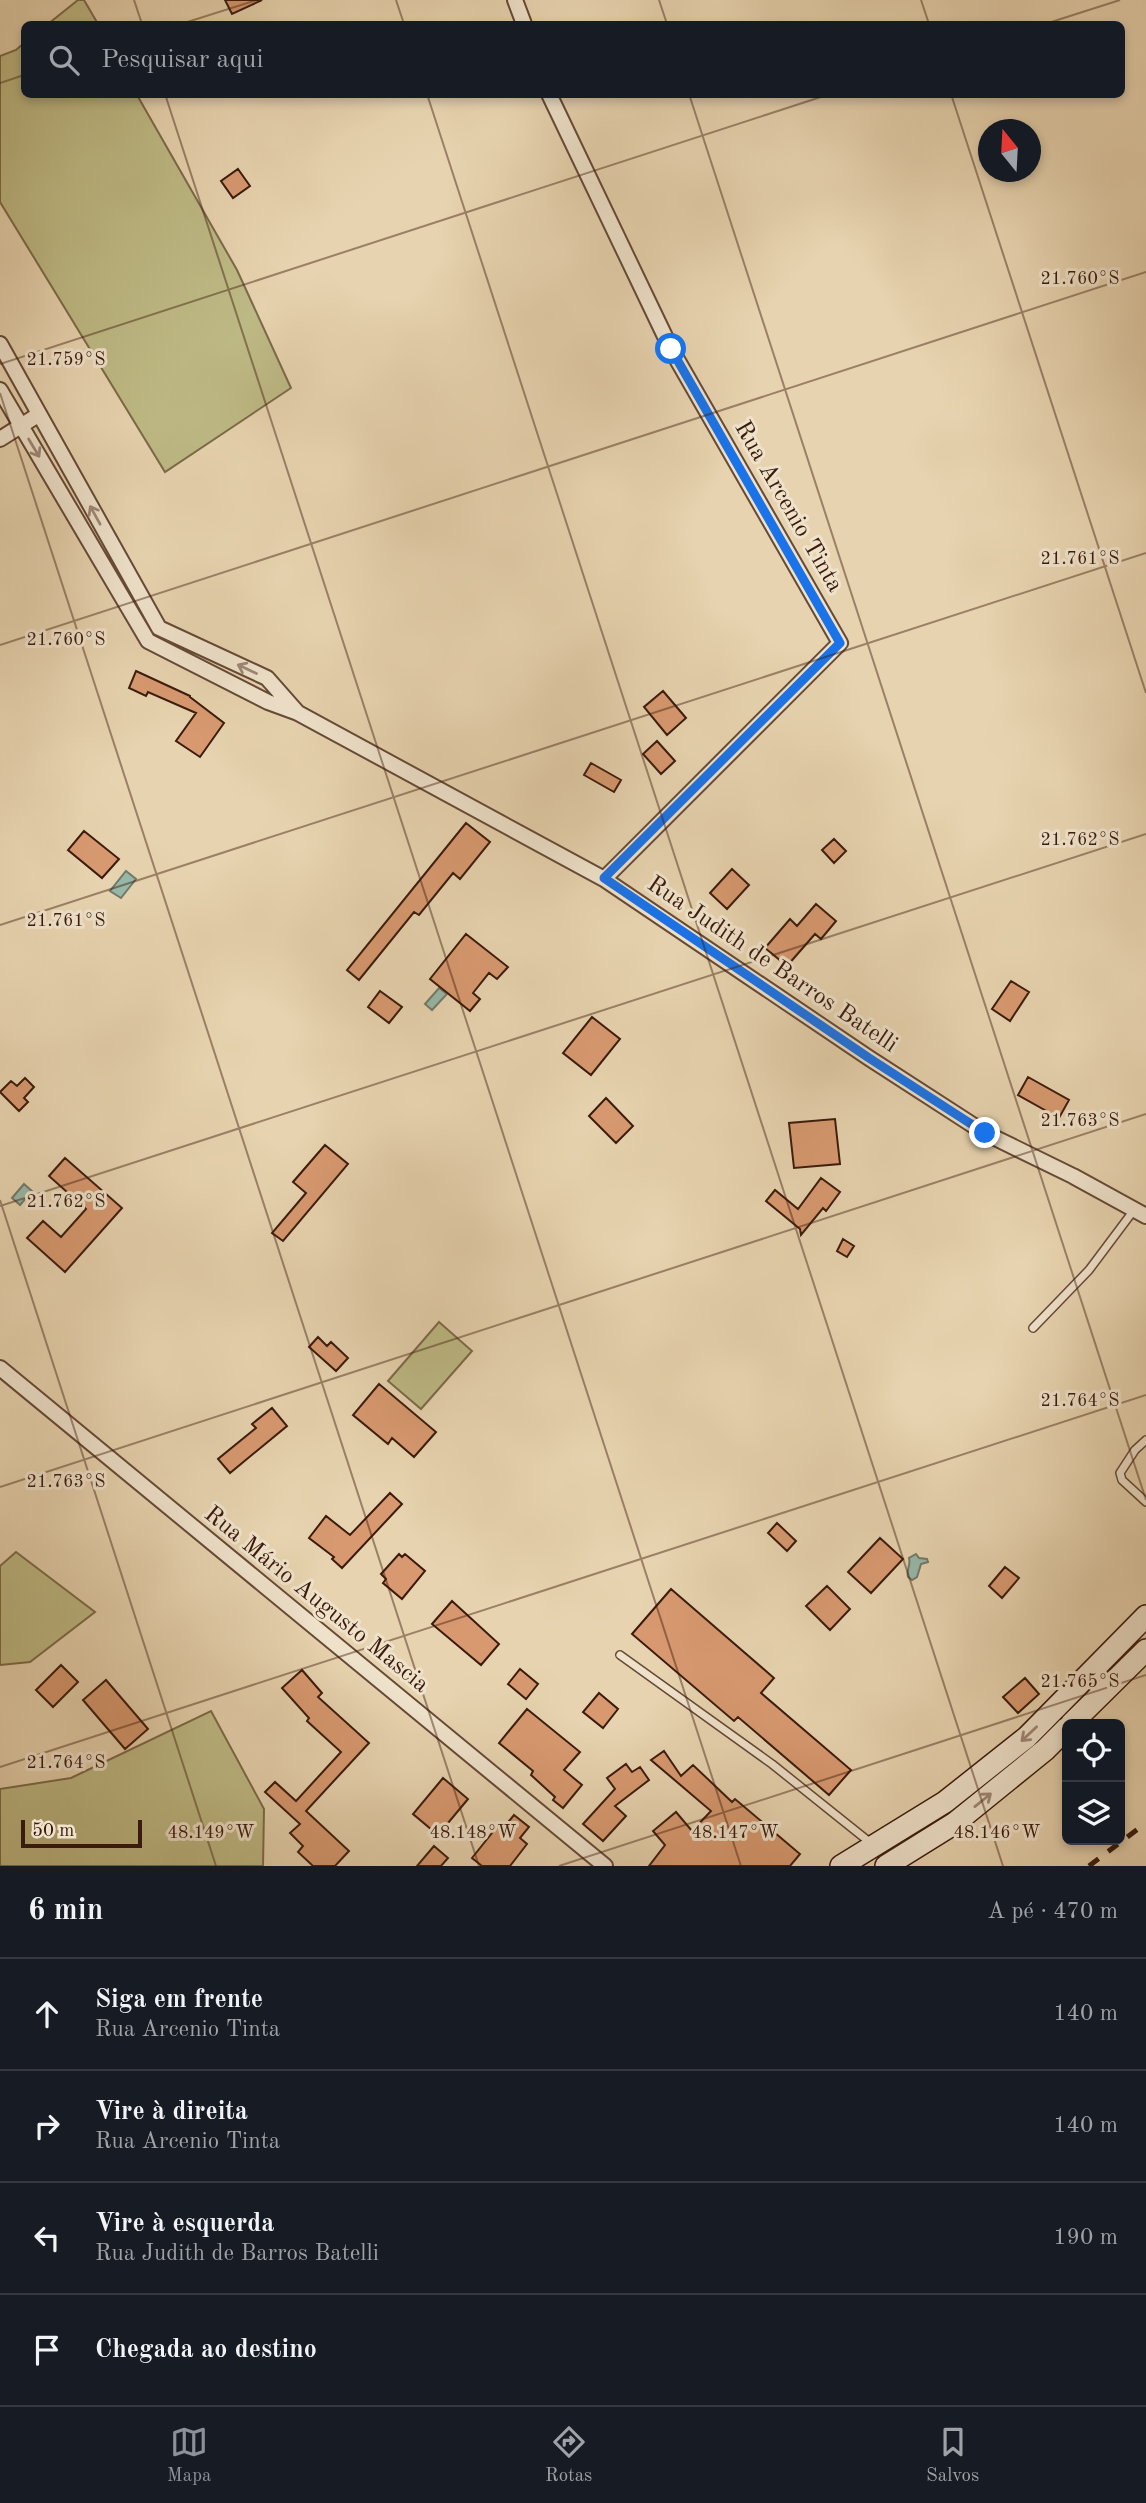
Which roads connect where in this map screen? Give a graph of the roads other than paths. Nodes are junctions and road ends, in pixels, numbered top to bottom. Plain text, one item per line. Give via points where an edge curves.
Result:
1 (515, 0) edge
2 (523, 21) edge
3 (551, 98) edge
4 (0, 344) edge
5 (0, 390) edge
6 (38, 415) junction
7 (22, 427) junction
8 (0, 439) edge
9 (298, 713) junction
10 (604, 878) junction
11 (1140, 1213) edge
12 (1033, 1328) dead end
13 (0, 1368) edge
14 (1146, 1440) edge
15 (1146, 1502) edge
16 (1146, 1616) edge
17 (1146, 1650) edge
18 (620, 1655) dead end
19 (1076, 1719) edge
20 (1062, 1733) edge
21 (876, 1847) junction
22 (605, 1866) edge
23 (841, 1866) edge
24 (886, 1866) edge

1 - 2 street
3 - 10 street, Rua Arcenio Tinta via 671,349 840,643
4 - 6 street, Rua Judith de Barros Batelli
5 - 7 street, Rua Judith de Barros Batelli
6 - 7 street
9 -> 6 street, Rua Judith de Barros Batelli via 267,678 159,628
7 - 8 street
7 -> 9 street, Rua Judith de Barros Batelli via 148,641
9 - 10 street, Rua Judith de Barros Batelli
10 - 11 street, Rua Judith de Barros Batelli via 985,1133
11 - 12 lane
13 - 22 street, Rua Mário Augusto Mascia
14 - 15 lane via 1120,1473
16 -> 21 main road via 1027,1737 945,1802
17 - 19 main road
18 - 21 lane via 772,1764
24 -> 20 main road via 955,1823
21 - 23 main road

